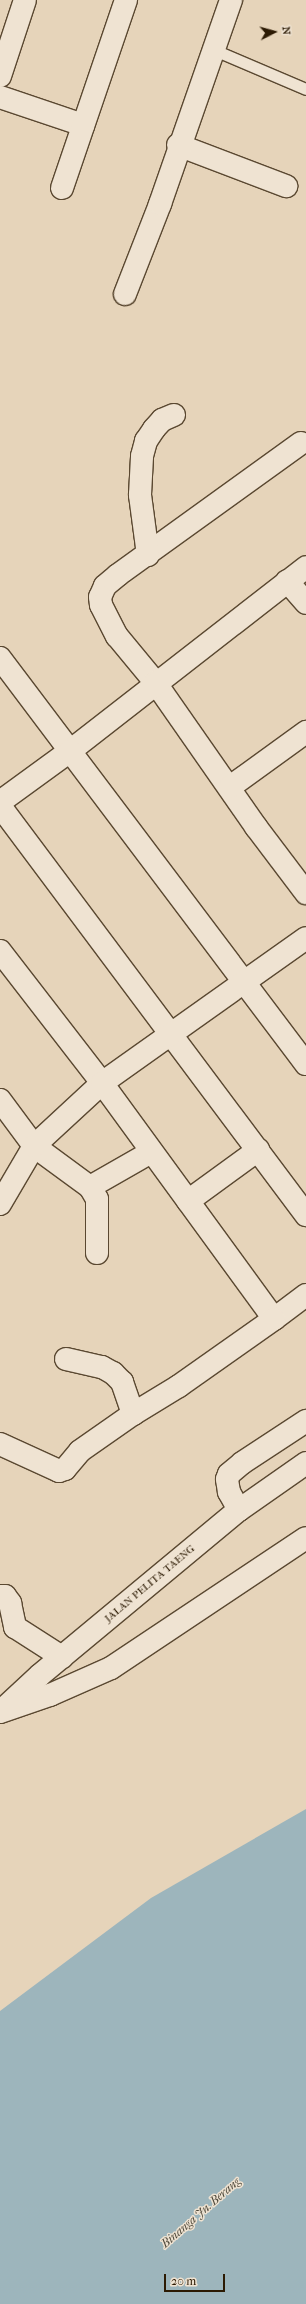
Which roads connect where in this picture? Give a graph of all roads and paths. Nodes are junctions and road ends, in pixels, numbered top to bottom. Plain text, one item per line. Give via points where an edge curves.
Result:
1 (25, 0) edge
2 (126, 0) edge
3 (231, 0) edge
4 (212, 49) junction
5 (0, 76) edge
6 (306, 89) edge
7 (0, 97) edge
8 (83, 125) junction
9 (178, 145) junction
10 (286, 186) dead end
11 (62, 188) dead end
12 (126, 294) dead end
13 (174, 415) dead end
14 (301, 443) dead end
15 (148, 555) junction
16 (306, 567) edge
17 (287, 581) junction
18 (306, 603) edge
19 (0, 658) edge
20 (155, 682) junction
21 (306, 732) edge
22 (70, 751) junction
23 (230, 788) junction
24 (0, 802) edge
25 (0, 806) edge
26 (306, 893) edge
27 (306, 938) edge
28 (0, 951) edge
29 (245, 981) junction
30 (170, 1034) junction
31 (306, 1064) edge
32 (102, 1083) junction
33 (0, 1100) edge
34 (34, 1146) junction
35 (258, 1150) junction
36 (151, 1152) junction
37 (90, 1187) junction
38 (188, 1201) junction
39 (0, 1204) edge
40 (306, 1215) edge
41 (97, 1253) dead end
42 (306, 1294) edge
43 (274, 1319) junction
44 (66, 1359) dead end
45 (133, 1414) junction
46 (306, 1421) edge
47 (0, 1444) edge
48 (306, 1463) edge
49 (239, 1510) junction
50 (306, 1538) edge
51 (0, 1596) edge
52 (62, 1657) junction
53 (0, 1712) edge

1 - 5 street
2 - 8 street
3 - 4 street
4 - 6 lane
4 - 9 street
7 - 8 street
8 - 11 street
9 - 10 street
9 - 12 street via 160,204
13 - 15 street via 162,420 154,429 142,456 140,495
14 - 15 street
15 - 20 street via 118,575 106,586 100,597 101,605 117,636
16 - 17 street
17 - 18 street
17 - 20 street
19 - 22 street
20 - 22 street
20 - 23 street
21 - 23 street
22 - 24 street
22 - 29 street
23 - 26 street
25 - 30 street
27 - 29 street
28 - 32 street
29 - 30 street
29 - 31 street
30 - 32 street
30 - 35 street
32 - 34 street
32 - 36 street
33 - 34 street
34 - 37 street
34 - 39 street
35 - 38 street
35 - 40 street
36 - 37 street
36 - 38 street
37 - 41 street via 97,1204
38 - 43 street
42 - 43 street
43 - 45 street via 179,1386
44 - 45 street via 102,1367 113,1373 122,1382
45 - 47 street via 80,1451 65,1469 59,1471
46 - 49 street via 229,1474 229,1492
48 - 49 street, JALAN PELITA TAENG
49 - 52 street, JALAN PELITA TAENG
50 - 53 street via 111,1668 50,1695
51 - 52 street via 5,1596 10,1603 15,1627
52 - 53 street, JALAN PELITA TAENG

